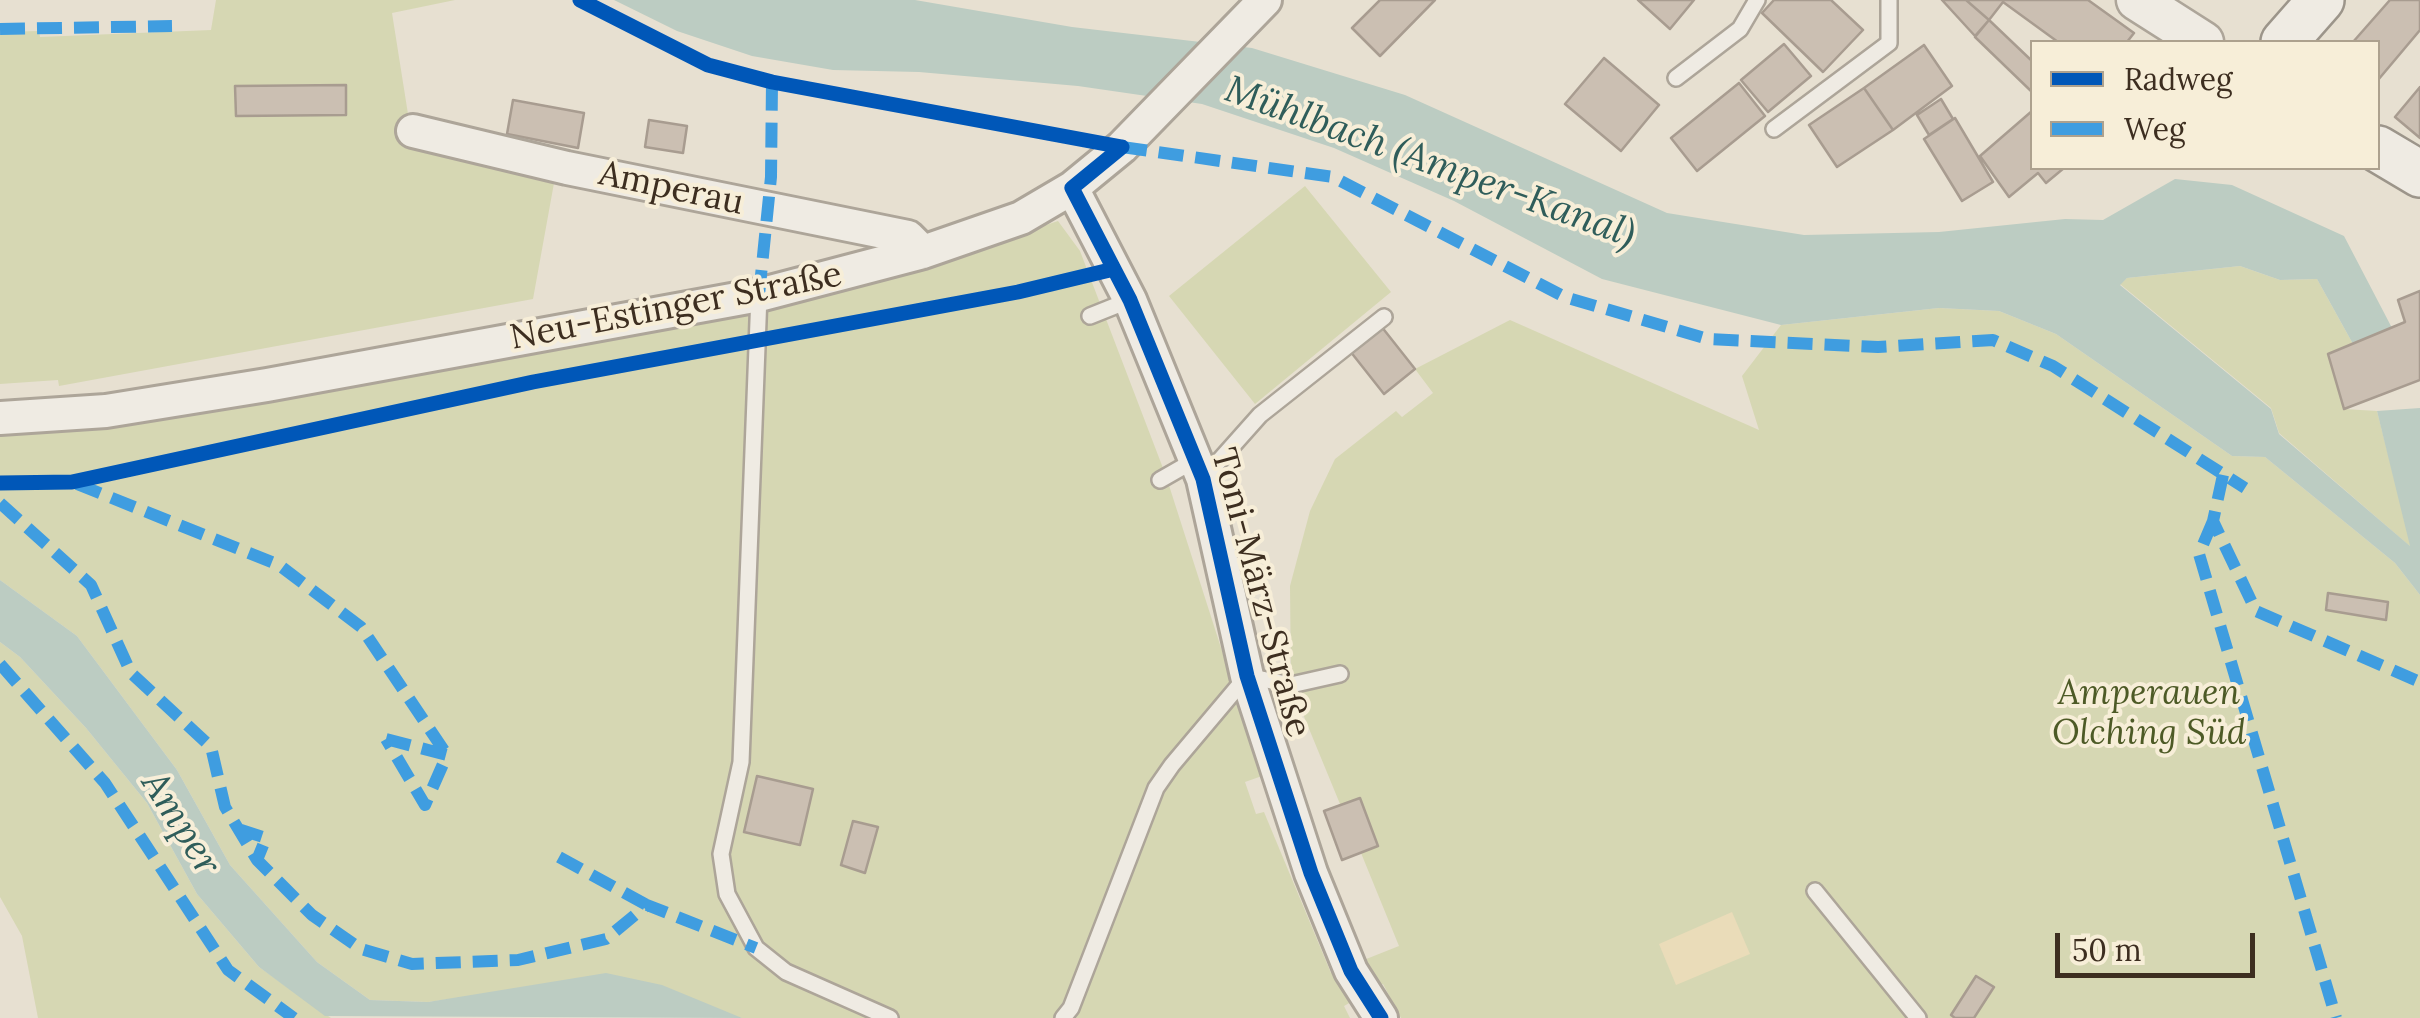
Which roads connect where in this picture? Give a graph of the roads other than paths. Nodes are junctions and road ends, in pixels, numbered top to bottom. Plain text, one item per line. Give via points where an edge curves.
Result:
1 (1265, 0) edge
2 (1757, 0) edge
3 (1889, 0) edge
4 (2138, 0) edge
5 (2321, 0) edge
6 (2199, 40) edge
7 (2286, 40) edge
8 (1676, 78) dead end
9 (1774, 129) dead end
10 (413, 132) dead end
11 (2380, 150) edge
12 (2420, 174) edge
13 (1072, 188) junction
14 (923, 252) junction
15 (759, 295) junction
16 (1130, 300) junction
17 (1090, 316) dead end
18 (1384, 317) dead end
19 (0, 418) edge
20 (1199, 470) junction
21 (1160, 480) dead end
22 (1340, 674) dead end
23 (1248, 676) junction
24 (1815, 891) dead end
25 (890, 1018) edge
26 (1062, 1018) edge
27 (1381, 1018) edge
28 (1918, 1018) edge

1 - 13 street, Neu-Estinger Straße
2 - 8 lane via 1740,29
3 - 9 lane via 1890,43
4 - 6 street
5 - 7 main road
10 - 14 street, Amperau via 908,236
11 - 12 main road
13 - 14 street, Neu-Estinger Straße via 1020,218
13 - 16 street, Toni-März-Straße
14 - 15 street, Neu-Estinger Straße
15 - 19 street, Neu-Estinger Straße via 124,408
15 - 25 lane via 740,762 721,854 727,894 756,948 786,972
16 - 17 lane
16 - 20 street, Toni-März-Straße
18 - 20 lane
20 - 21 lane
20 - 23 street, Toni-März-Straße
22 - 23 lane via 1290,684
23 - 26 lane via 1156,788
23 - 27 street, Toni-März-Straße via 1311,873 1351,971
24 - 28 lane

